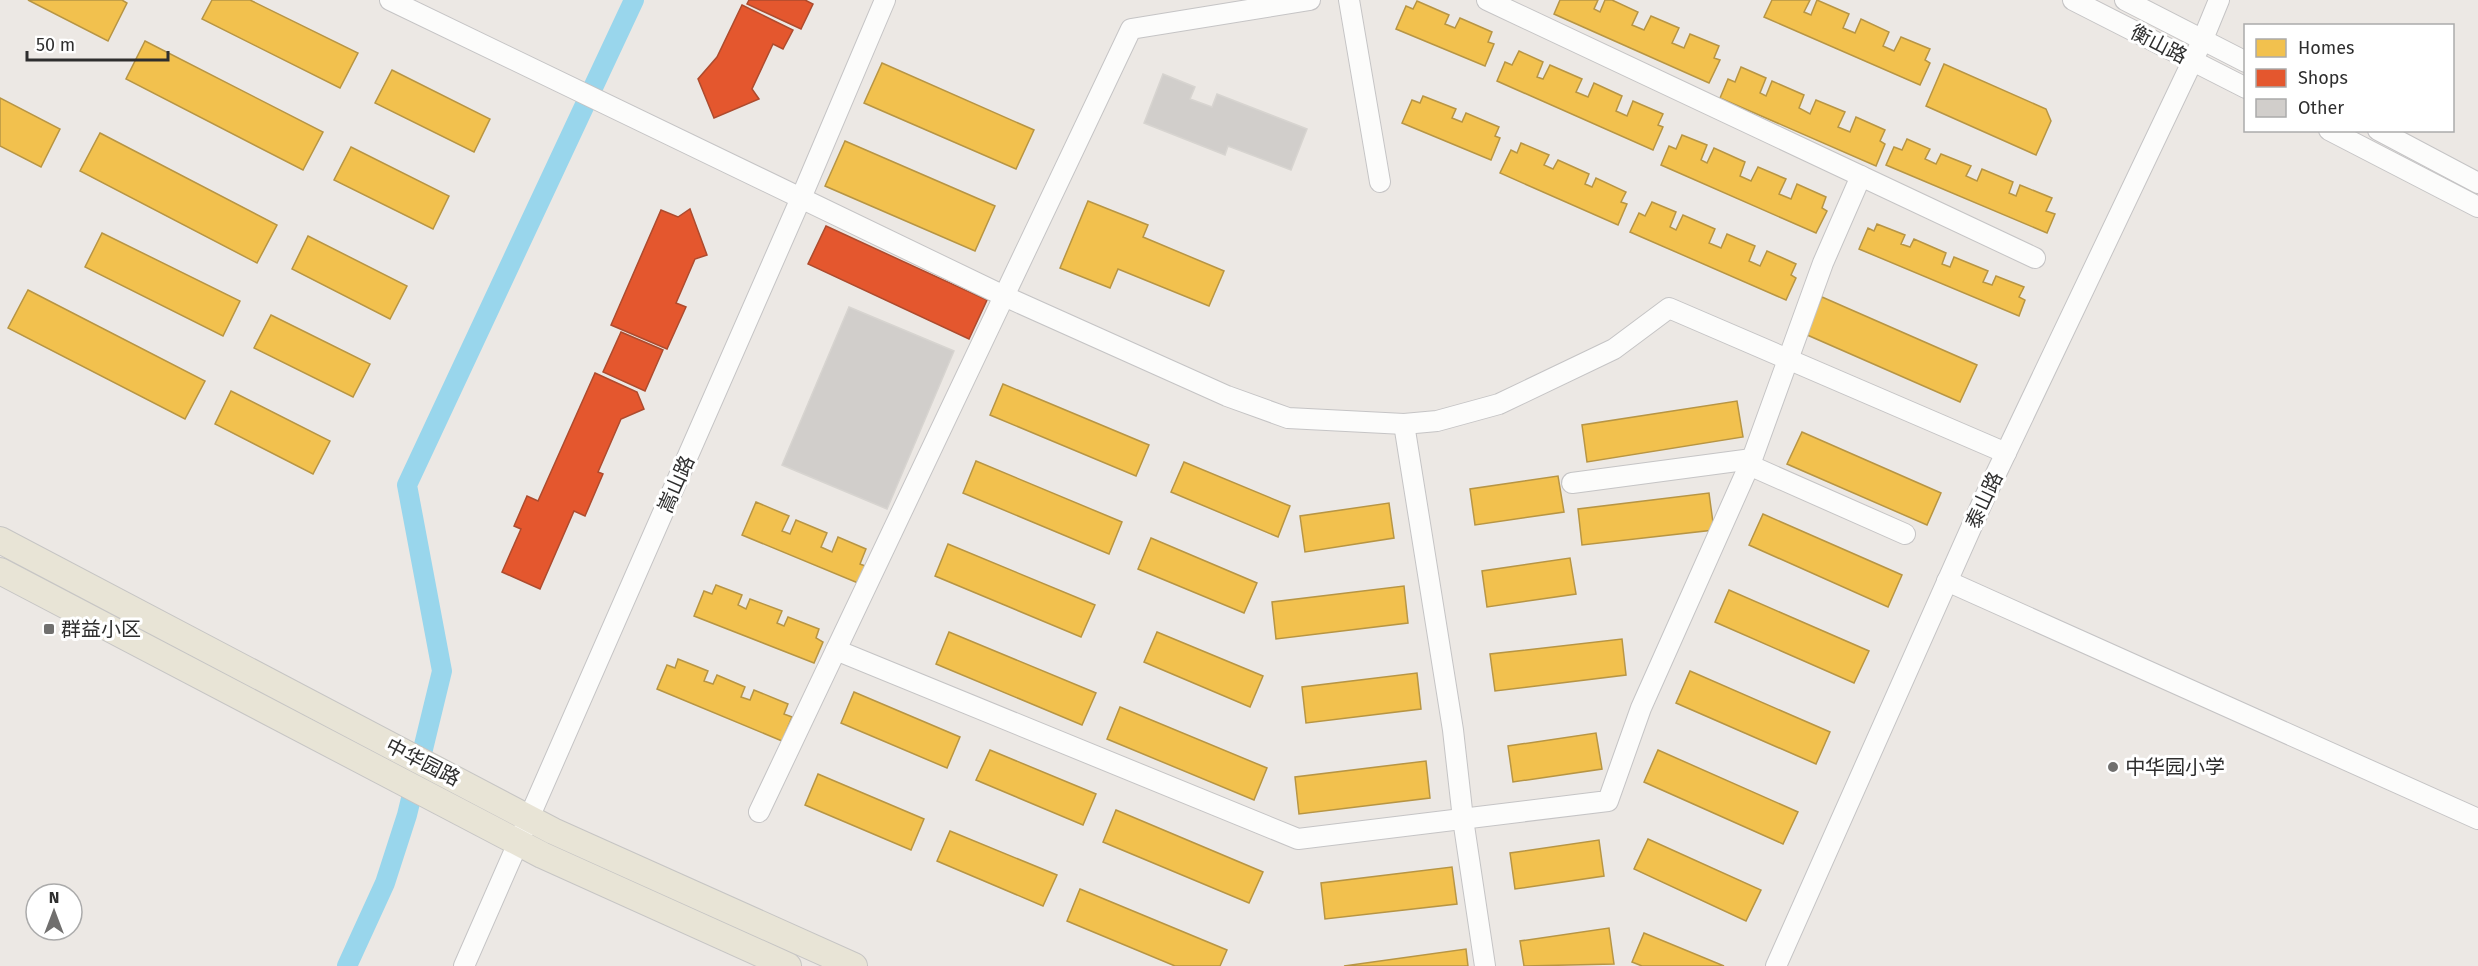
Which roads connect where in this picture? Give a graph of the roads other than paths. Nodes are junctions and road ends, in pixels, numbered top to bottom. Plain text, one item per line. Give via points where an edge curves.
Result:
1 (390, 0) edge
2 (885, 0) edge
3 (1310, 0) edge
4 (1349, 0) edge
5 (1487, 0) edge
6 (2073, 0) edge
7 (2125, 0) edge
8 (2219, 0) edge
9 (2203, 39) junction
10 (2193, 61) junction
11 (2244, 61) edge
12 (2244, 87) edge
13 (2333, 132) edge
14 (2382, 132) edge
15 (1861, 176) junction
16 (1380, 182) dead end
17 (2478, 183) edge
18 (801, 198) junction
19 (2478, 207) edge
20 (2035, 258) dead end
21 (1004, 296) junction
22 (1788, 358) junction
23 (1404, 424) junction
24 (2006, 453) junction
25 (1750, 462) junction
26 (1572, 483) dead end
27 (1905, 534) dead end
28 (0, 540) edge
29 (0, 571) edge
30 (1947, 581) junction
31 (836, 650) junction
32 (759, 812) dead end
33 (531, 819) junction
34 (1463, 819) junction
35 (2478, 819) edge
36 (519, 843) junction
37 (464, 966) edge
38 (788, 966) edge
39 (854, 966) edge
40 (1485, 966) edge
41 (1776, 966) edge

1 - 18 street
2 - 18 street, 嵩山路
3 - 21 street via 1131,29
4 - 16 street
5 - 15 street
6 - 10 street, 衡山路
7 - 9 street, 衡山路
8 - 9 street
9 - 10 street, 泰山路
9 - 11 street, 衡山路
10 - 12 street, 衡山路
10 - 24 street, 泰山路
13 - 19 street
14 - 17 street
15 - 20 street
15 - 22 street
18 - 21 street
18 - 33 street, 嵩山路
21 - 23 street via 1227,396 1288,418
21 - 31 street
22 - 23 street via 1669,308 1614,349 1499,404 1437,421
22 - 24 street
22 - 25 street
23 - 34 street via 1453,730
24 - 30 street, 泰山路
25 - 26 street
25 - 27 street
25 - 34 street via 1641,708 1608,801
28 - 33 main road, 中华园路
29 - 36 main road, 中华园路
30 - 35 street
30 - 41 street, 泰山路
31 - 32 street
31 - 34 street via 1298,839
33 - 36 street, 嵩山路
33 - 39 main road, 中华园路
34 - 40 street
36 - 37 street, 嵩山路
36 - 38 main road, 中华园路

